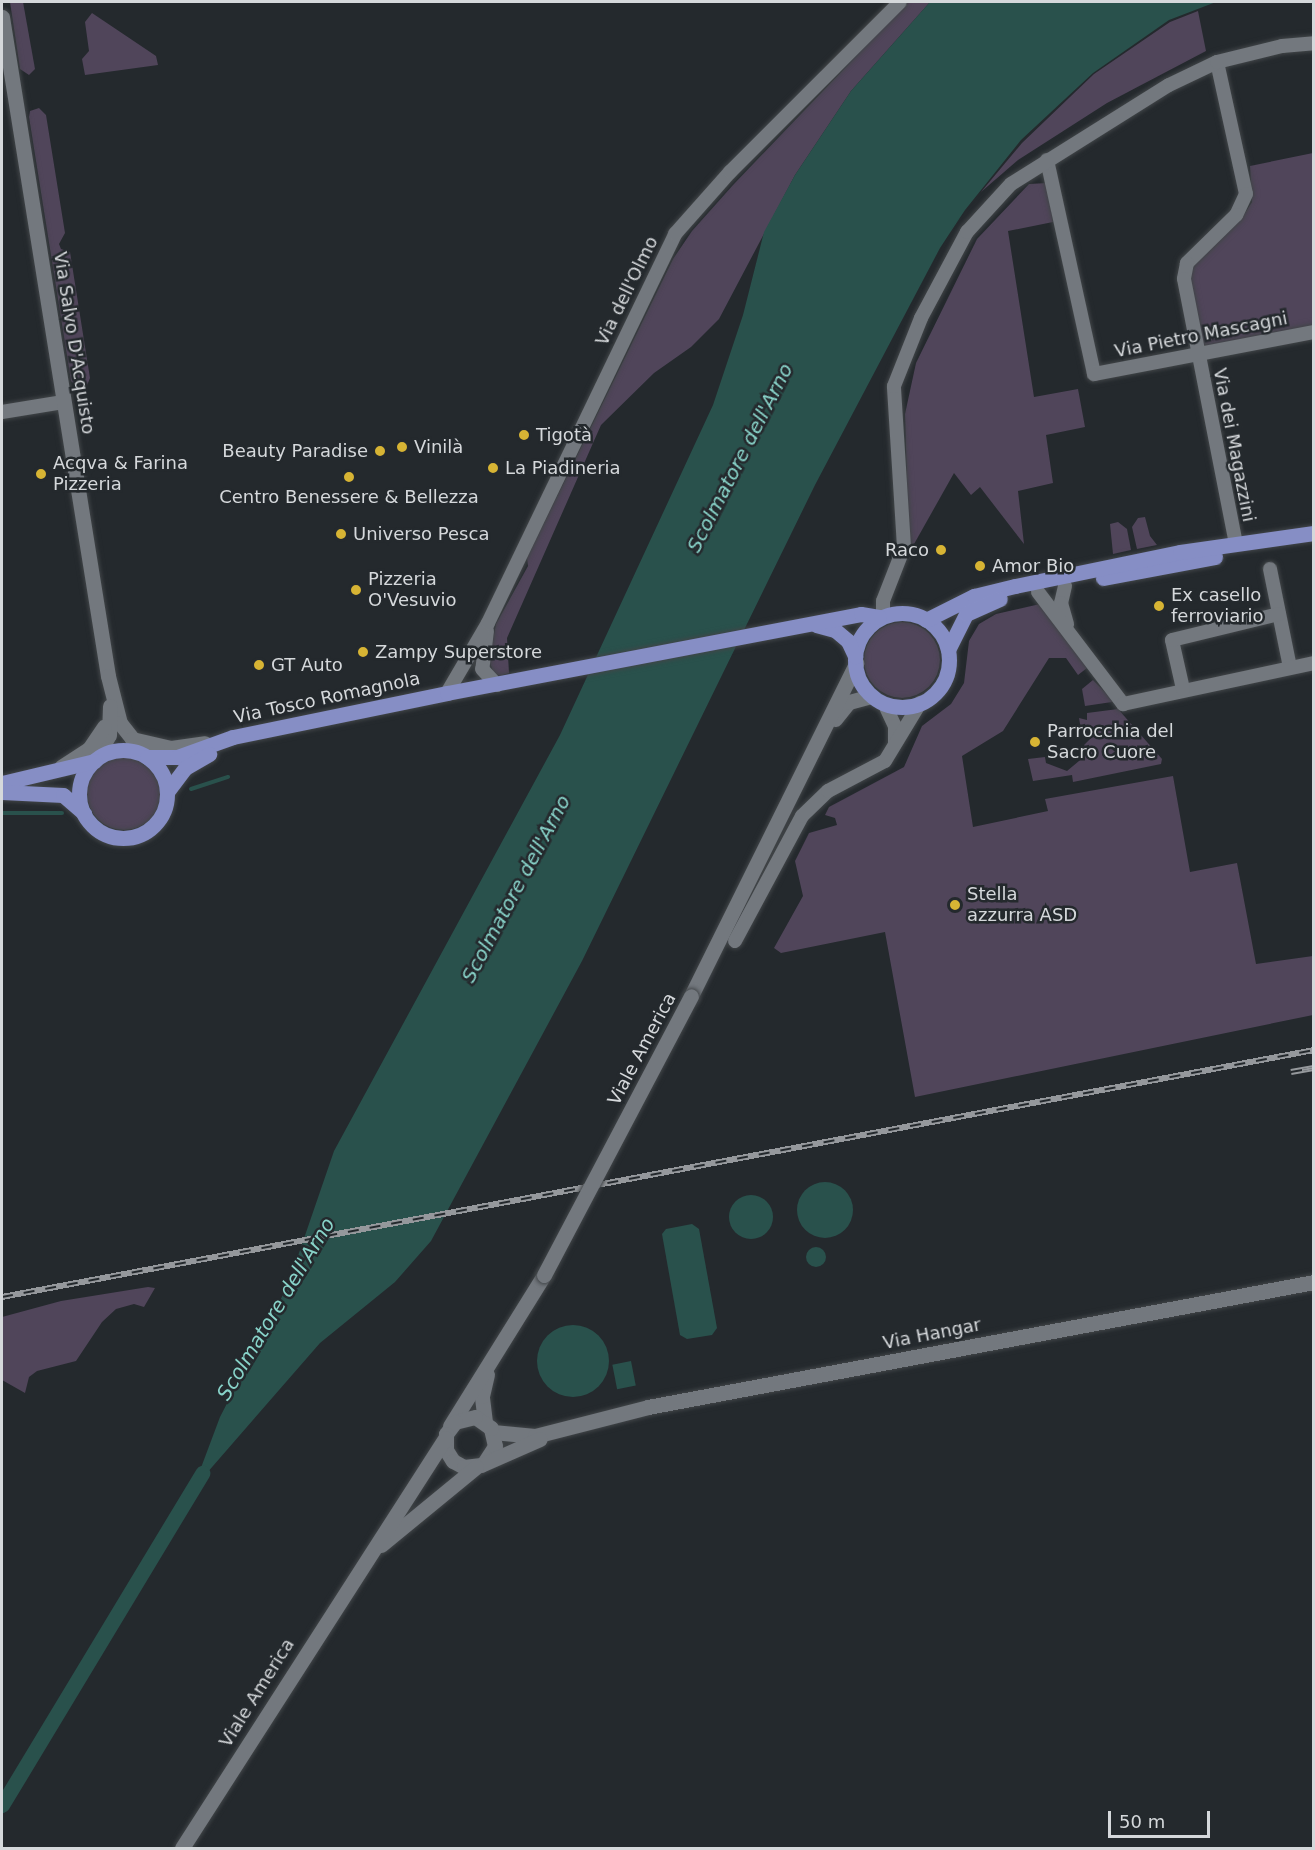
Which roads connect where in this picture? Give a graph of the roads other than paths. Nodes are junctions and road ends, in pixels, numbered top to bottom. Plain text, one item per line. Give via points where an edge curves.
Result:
1 (900, 2) edge
2 (2, 17) edge
3 (1314, 43) edge
4 (1217, 62) junction
5 (1047, 160) junction
6 (1314, 332) edge
7 (1197, 354) junction
8 (63, 402) junction
9 (2, 412) edge
10 (1314, 533) edge
11 (1236, 544) junction
12 (1258, 544) junction
13 (1270, 569) dead end
14 (1065, 586) junction
15 (1038, 592) junction
16 (1279, 614) junction
17 (881, 617) junction
18 (926, 620) junction
19 (488, 623) junction
20 (835, 624) junction
21 (1071, 634) junction
22 (948, 650) junction
23 (855, 660) junction
24 (1314, 663) edge
25 (1290, 667) junction
26 (108, 676) junction
27 (518, 682) junction
28 (497, 685) junction
29 (1183, 689) junction
30 (447, 693) junction
31 (871, 696) junction
32 (920, 703) junction
33 (885, 705) junction
34 (110, 710) junction
35 (228, 738) junction
36 (132, 739) junction
37 (820, 741) junction
38 (894, 748) junction
39 (146, 756) junction
40 (95, 760) junction
41 (57, 771) junction
42 (2, 783) edge
43 (2, 792) edge
44 (167, 792) junction
45 (84, 813) junction
46 (735, 941) dead end
47 (1314, 1282) edge
48 (489, 1369) junction
49 (489, 1427) junction
50 (560, 1430) junction
51 (447, 1432) junction
52 (480, 1465) junction
53 (366, 1559) junction
54 (182, 1848) edge

1 - 19 street, Via dell'Olmo via 730,172 675,234
2 - 8 street, Via Salvo D'Acquisto
3 - 4 street via 1282,46
4 - 5 street via 1169,85
4 - 7 street, Via dei Magazzini via 1246,194 1236,215 1185,266
5 - 7 street, Via Pietro Mascagni via 1095,374
5 - 17 street via 1011,184 967,232 934,290 898,370 892,403 903,486 904,547
6 - 7 street, Via Pietro Mascagni
7 - 11 street, Via dei Magazzini
8 - 9 street
8 - 26 street, Via Salvo D'Acquisto
10 - 12 main road
11 - 12 main road
11 - 18 main road via 988,592
12 - 14 main road via 1237,553
13 - 16 street
14 - 15 main road
14 - 21 street via 1061,607
15 - 21 street
15 - 22 main road via 972,609 961,620
16 - 25 street
16 - 29 street via 1172,640
17 - 18 main road via 906,614
17 - 20 main road, Via Tosco Romagnola via 861,614
17 - 23 main road via 863,633
18 - 22 main road via 942,634
19 - 28 street, Via dell'Olmo via 483,669
19 - 30 street, Via dell'Olmo
20 - 23 main road via 848,641
20 - 27 main road, Via Tosco Romagnola
21 - 29 street via 1123,704
22 - 32 main road via 949,666 943,682
23 - 31 main road
23 - 37 street
24 - 25 street
25 - 29 street
26 - 34 street
26 - 36 street via 117,716
27 - 28 main road, Via Tosco Romagnola
27 - 44 main road, Via Tosco Romagnola via 497,693 221,749 190,764
28 - 30 main road, Via Tosco Romagnola
30 - 35 main road, Via Tosco Romagnola
31 - 33 main road
31 - 37 street via 845,706
32 - 33 main road via 904,708
32 - 38 street
33 - 38 street via 895,726
34 - 40 street via 109,735
34 - 41 street via 93,745
35 - 36 street via 171,748
35 - 39 main road, Via Tosco Romagnola via 177,757
36 - 39 street
37 - 48 street, Viale America, bridge via 544,1275
38 - 46 street via 885,761 832,789 806,811
39 - 40 main road via 119,750
39 - 44 main road via 159,768
40 - 41 main road
40 - 45 main road via 80,786
41 - 42 main road
43 - 45 main road via 63,795
44 - 45 main road via 156,822 132,836 104,833
47 - 50 street, Via Hangar via 659,1405
48 - 49 street, Viale America via 482,1396
48 - 51 street, Viale America
49 - 50 street, Via Hangar via 522,1437
49 - 51 street via 465,1417
49 - 52 street, Viale America via 495,1446
50 - 52 street, Via Hangar
51 - 52 street via 446,1450 453,1461 464,1467
51 - 53 street, Viale America
52 - 53 street, Viale America via 407,1520
53 - 54 street, Viale America

